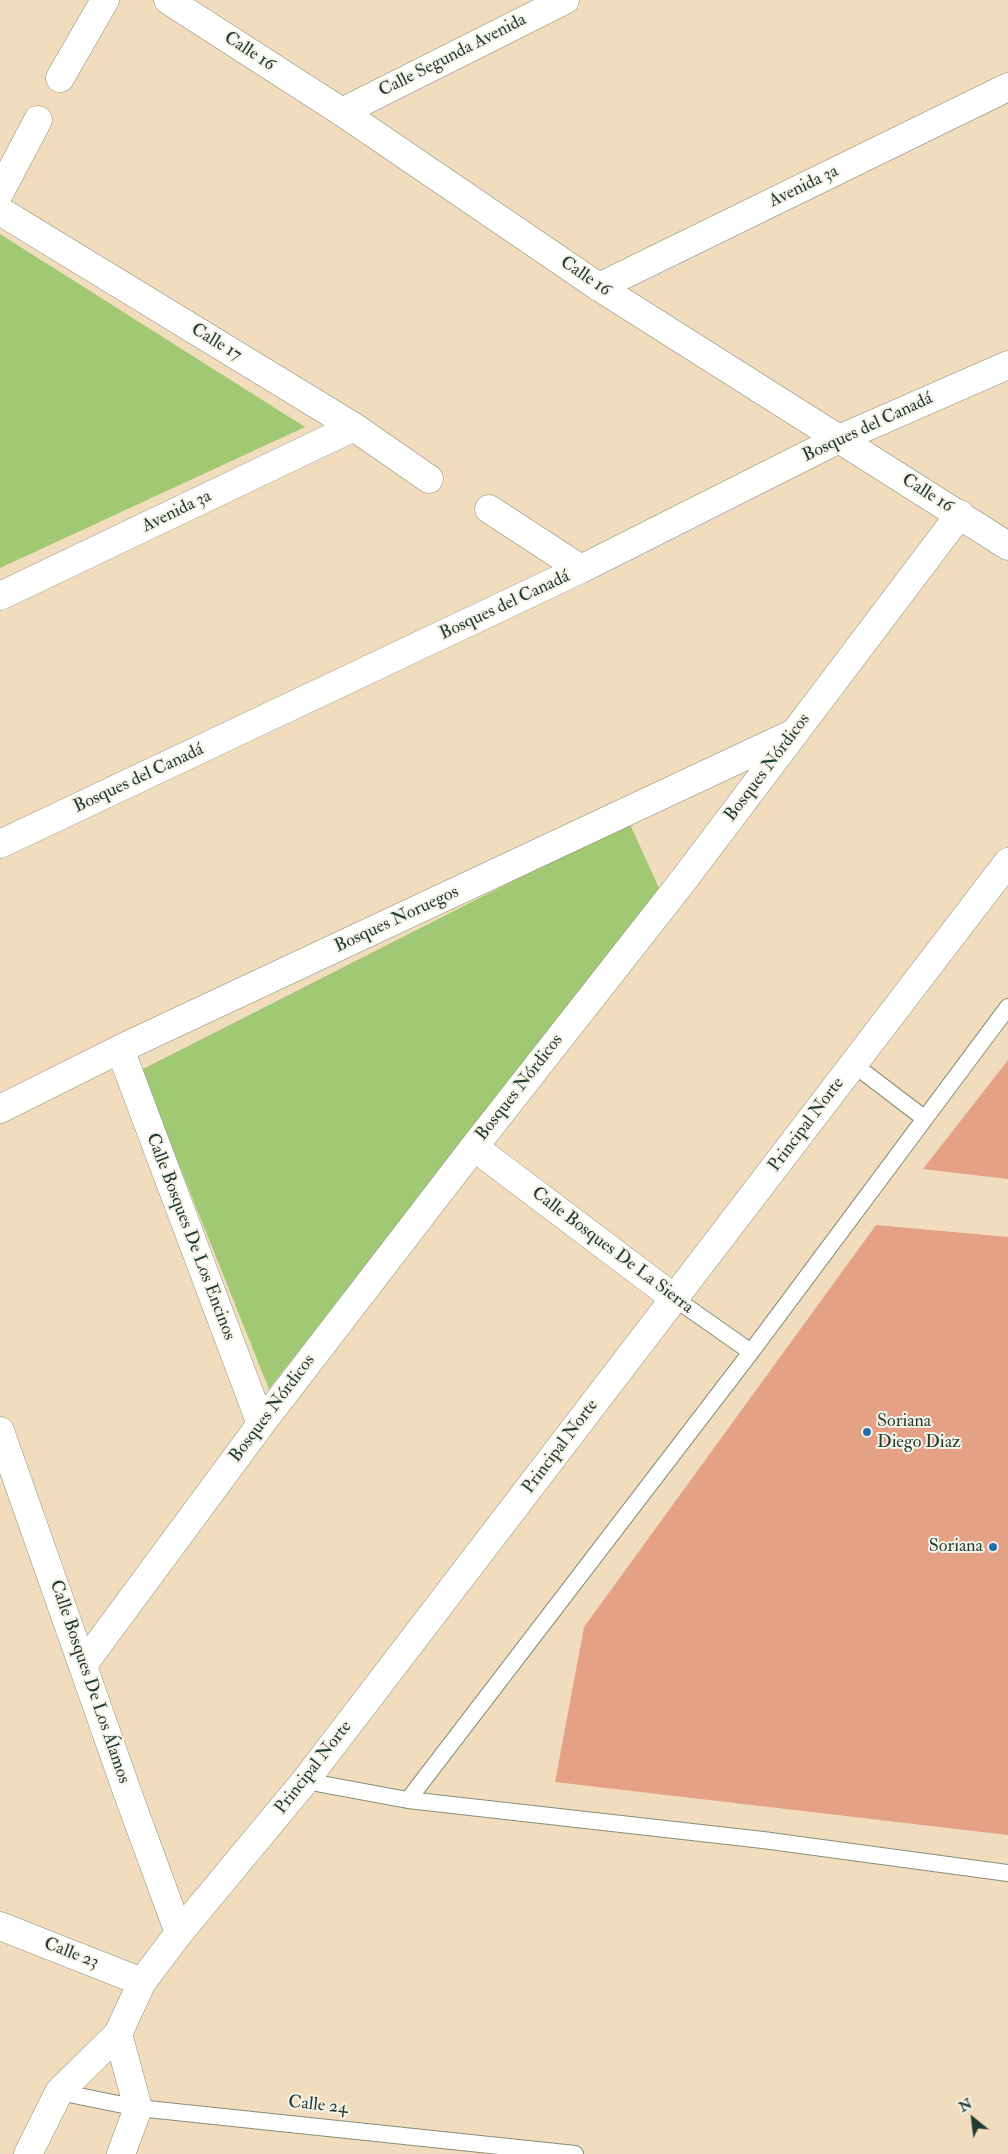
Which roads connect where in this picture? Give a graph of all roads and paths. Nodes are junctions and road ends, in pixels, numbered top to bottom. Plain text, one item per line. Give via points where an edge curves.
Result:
1 (105, 0) edge
2 (168, 0) edge
3 (564, 0) edge
4 (60, 78) dead end
5 (1008, 87) edge
6 (342, 112) junction
7 (38, 120) dead end
8 (0, 192) edge
9 (0, 211) edge
10 (599, 287) junction
11 (1008, 365) edge
12 (354, 427) junction
13 (839, 439) junction
14 (429, 479) dead end
15 (489, 509) dead end
16 (960, 514) junction
17 (1008, 546) edge
18 (581, 569) junction
19 (0, 596) edge
20 (794, 733) junction
21 (0, 844) edge
22 (1008, 862) edge
23 (1008, 1007) edge
24 (120, 1049) junction
25 (853, 1064) junction
26 (0, 1108) edge
27 (924, 1118) junction
28 (474, 1147) junction
29 (674, 1298) junction
30 (751, 1352) junction
31 (261, 1424) junction
32 (0, 1430) edge
33 (83, 1665) junction
34 (305, 1781) junction
35 (408, 1800) junction
36 (1008, 1873) edge
37 (0, 1926) edge
38 (179, 1933) junction
39 (142, 1982) junction
40 (118, 2034) junction
41 (58, 2092) junction
42 (138, 2108) junction
43 (28, 2154) edge
44 (121, 2154) edge
45 (575, 2154) edge

1 - 4 street
2 - 6 street, Calle 16
3 - 6 street, Calle Segunda Avenida
5 - 10 street, Avenida 3a
6 - 10 street, Calle 16
7 - 8 street
9 - 12 street, Calle 17
10 - 13 street, Calle 16
11 - 13 street, Bosques del Canadá
12 - 14 street, Calle 17
12 - 19 street, Avenida 3a
13 - 16 street, Calle 16
13 - 18 street, Bosques del Canadá
15 - 18 street
16 - 17 street, Calle 16
16 - 20 street, Bosques Nórdicos
18 - 21 street, Bosques del Canadá
20 - 24 street, Bosques Noruegos
20 - 28 street, Bosques Nórdicos via 682,882
22 - 25 street, Principal Norte
23 - 27 lane
24 - 26 street, Bosques Noruegos
24 - 31 street, Calle Bosques De Los Encinos
25 - 27 lane
25 - 29 street, Principal Norte
27 - 30 lane
28 - 29 street, Calle Bosques De La Sierra
28 - 31 street, Bosques Nórdicos
29 - 30 lane, Calle Bosques De La Sierra
29 - 34 street, Principal Norte
30 - 35 lane
31 - 33 street, Bosques Nórdicos
32 - 33 street, Calle Bosques De Los Álamos
33 - 38 street, Calle Bosques De Los Álamos
34 - 35 lane
34 - 38 street, Principal Norte
35 - 36 lane via 763,1840
37 - 39 street, Calle 23
38 - 39 street, Principal Norte
39 - 40 street, Principal Norte
40 - 41 street, Principal Norte
40 - 42 street
41 - 42 lane, Calle 24
41 - 43 street, Principal Norte
42 - 44 street
42 - 45 lane, Calle 24

